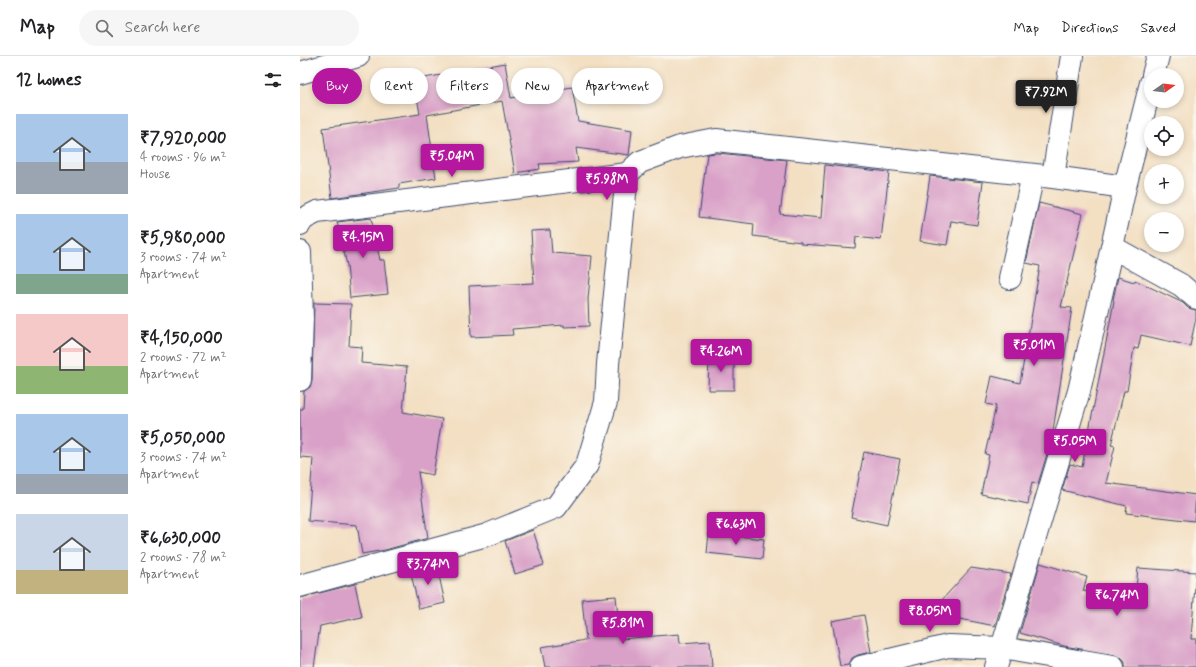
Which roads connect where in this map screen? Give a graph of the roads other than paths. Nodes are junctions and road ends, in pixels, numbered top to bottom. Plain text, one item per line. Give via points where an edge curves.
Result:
1 (358, 56) edge
2 (1072, 56) edge
3 (1158, 56) edge
4 (1155, 68) edge
5 (300, 73) edge
6 (1145, 108) edge
7 (627, 174) junction
8 (1043, 176) junction
9 (1125, 187) junction
10 (300, 224) edge
11 (1112, 247) junction
12 (300, 252) edge
13 (1010, 278) dead end
14 (1196, 298) edge
15 (301, 303) edge
16 (300, 380) edge
17 (300, 586) edge
18 (999, 658) edge
19 (862, 667) edge
20 (1113, 667) edge

1 - 5 street
2 - 8 street
3 - 4 street
6 - 9 street
7 - 8 street via 640,162 680,147 716,140
7 - 10 street via 317,212 303,219
7 - 17 street via 606,402 587,465 556,507 487,535
8 - 9 street
8 - 13 street
9 - 11 street
11 - 14 street via 1181,285
11 - 18 street via 1079,390
12 - 15 street
15 - 16 street
18 - 19 street via 948,646
18 - 20 street

